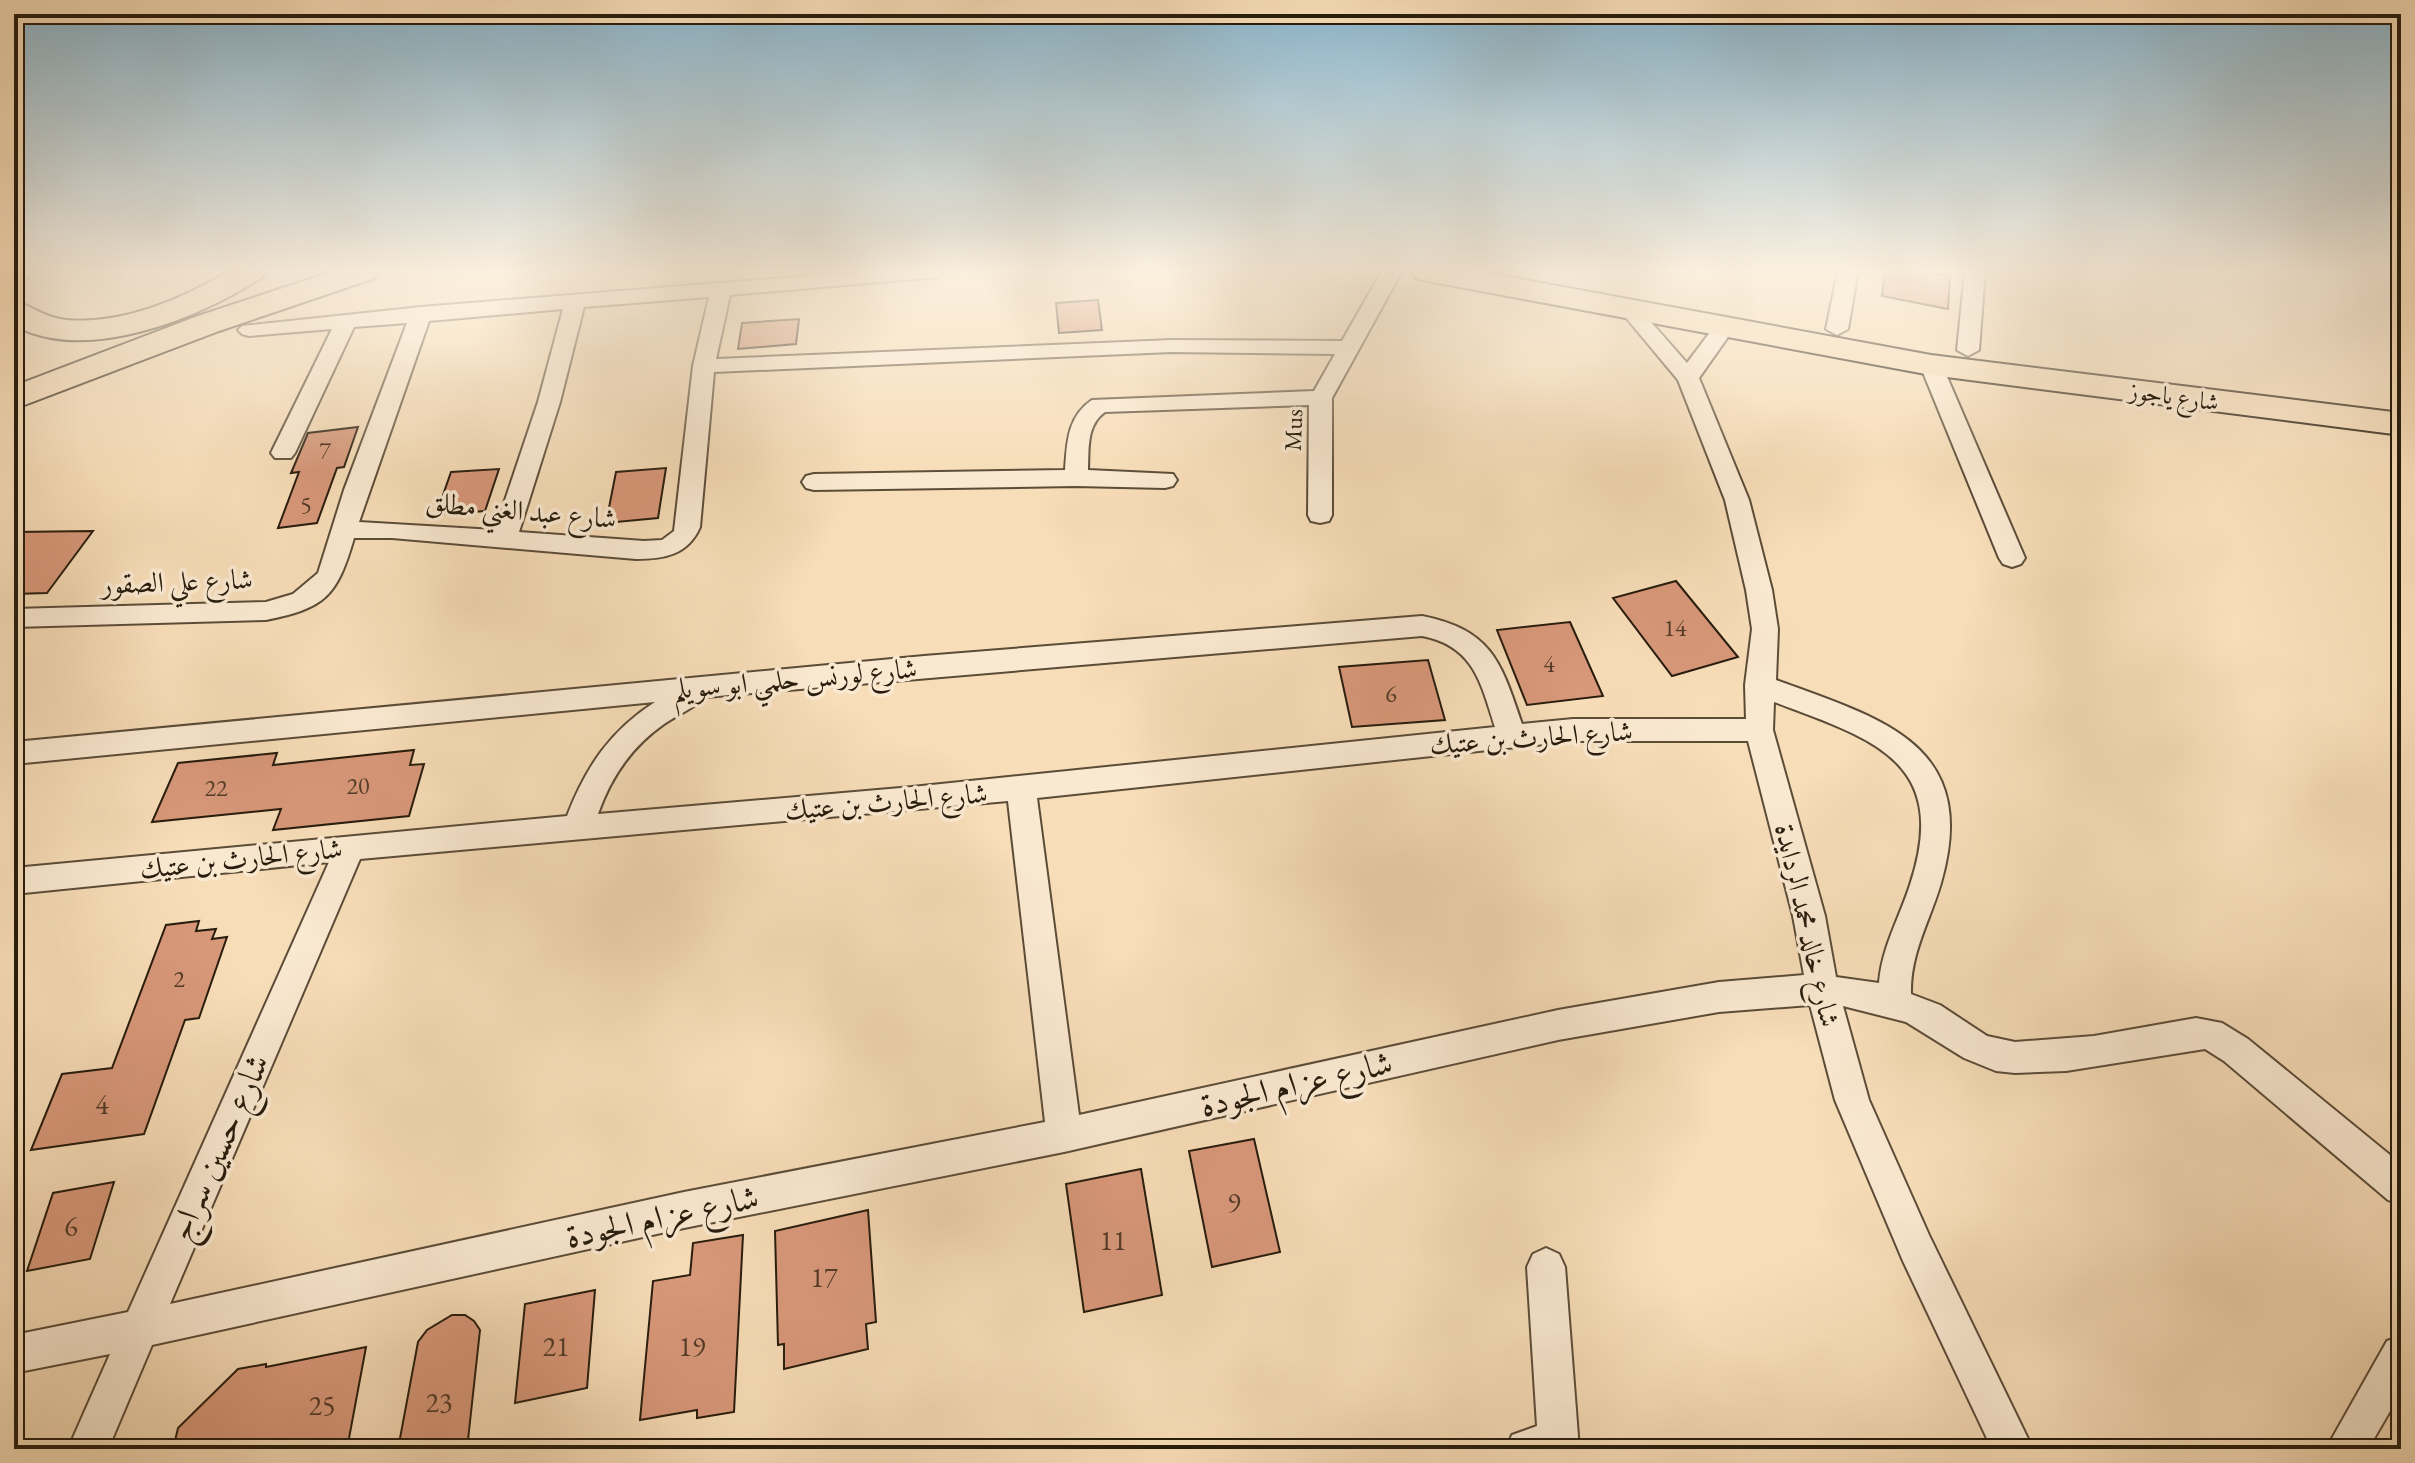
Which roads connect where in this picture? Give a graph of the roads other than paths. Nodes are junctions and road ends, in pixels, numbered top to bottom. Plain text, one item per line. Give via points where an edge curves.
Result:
1 (167, 339) edge
2 (338, 339) edge
3 (411, 339) edge
4 (566, 339) edge
5 (710, 339) edge
6 (1353, 339) edge
7 (1655, 339) edge
8 (1715, 339) edge
9 (1791, 339) edge
10 (1901, 339) edge
11 (1969, 339) edge
12 (1348, 348) junction
13 (1968, 350) junction
14 (1931, 365) junction
15 (704, 366) junction
16 (1688, 378) junction
17 (14, 398) edge
18 (1321, 398) junction
19 (2401, 406) edge
20 (2401, 424) edge
21 (283, 453) dead end
22 (1076, 478) junction
23 (1165, 480) dead end
24 (814, 482) dead end
25 (1320, 515) dead end
26 (344, 530) junction
27 (505, 538) junction
28 (2012, 558) dead end
29 (14, 618) edge
30 (1759, 685) junction
31 (706, 686) junction
32 (1759, 730) junction
33 (1512, 735) junction
34 (14, 753) edge
35 (1021, 788) junction
36 (578, 827) junction
37 (350, 847) junction
38 (14, 881) edge
39 (1822, 989) junction
40 (1895, 1003) junction
41 (1064, 1135) junction
42 (2401, 1187) edge
43 (1546, 1267) dead end
44 (138, 1330) junction
45 (14, 1354) edge
46 (2401, 1355) edge
47 (1548, 1446) edge
48 (88, 1449) edge
49 (2013, 1449) edge
50 (2346, 1449) edge

1 - 17 main road
2 - 21 street
3 - 26 street
4 - 27 street
5 - 15 street
6 - 12 street, Mus
7 - 16 street, شارع خالد محمد الردايدة
8 - 16 street
9 - 14 main road, شارع ياجوز
10 - 13 main road, شارع ياجوز
11 - 13 street
12 - 15 street via 1172,346
12 - 18 street, Mus
13 - 19 main road, شارع ياجوز via 2137,376
14 - 20 main road, شارع ياجوز
14 - 28 street
15 - 27 street, شارع عبد الغني مطلق via 683,539 668,547 636,550
16 - 30 street, شارع خالد محمد الردايدة via 1727,468 1748,542 1765,629
18 - 22 street via 1100,405 1085,414 1081,425
18 - 25 street, Mus
22 - 23 street
22 - 24 street
26 - 27 street, شارع عبد الغني مطلق
26 - 29 street, شارع علي الصقور via 330,576 311,596 285,607
30 - 32 street, شارع خالد محمد الردايدة
30 - 40 street via 1868,728 1913,759 1930,782 1939,829 1926,884 1895,965
31 - 33 street, شارع لورنس حلمي ابو سويلم via 1422,626 1453,633 1488,664
31 - 34 street, شارع لورنس حلمي ابو سويلم
31 - 36 street via 635,729 594,781
32 - 33 street, شارع الحارث بن عتيك via 1626,728
32 - 39 street, شارع خالد محمد الردايدة via 1809,916
33 - 35 street, شارع الحارث بن عتيك
35 - 36 street, شارع الحارث بن عتيك
35 - 41 street
36 - 37 street, شارع الحارث بن عتيك
37 - 38 street, شارع الحارث بن عتيك
37 - 44 street, شارع حسين سراج
39 - 40 street, شارع عزام الجودة
39 - 41 street, شارع عزام الجودة via 1723,996 1501,1037
39 - 49 street, شارع خالد محمد الردايدة via 1852,1100
40 - 42 street, شارع عزام الجودة via 1977,1047 2017,1058 2210,1034
41 - 44 street, شارع عزام الجودة via 689,1209
43 - 47 street
44 - 45 street, شارع عزام الجودة
44 - 48 street, شارع حسين سراج
46 - 50 street

